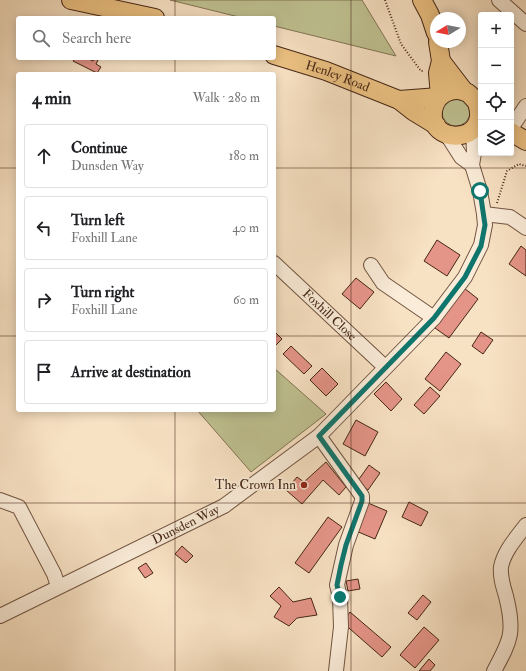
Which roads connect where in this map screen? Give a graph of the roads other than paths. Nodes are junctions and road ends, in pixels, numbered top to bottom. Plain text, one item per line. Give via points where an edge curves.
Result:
1 (71, 0) edge
2 (422, 0) edge
3 (499, 0) edge
4 (430, 15) edge
5 (146, 16) edge
6 (526, 24) edge
7 (438, 48) edge
8 (276, 56) edge
9 (440, 67) junction
10 (440, 96) junction
11 (400, 100) junction
12 (474, 100) edge
13 (526, 106) edge
14 (514, 124) edge
15 (476, 129) edge
16 (441, 130) junction
17 (514, 134) edge
18 (526, 141) edge
19 (472, 165) junction
20 (489, 214) junction
21 (526, 228) edge
22 (276, 265) edge
23 (371, 265) dead end
24 (434, 318) junction
25 (386, 367) junction
26 (319, 436) junction
27 (0, 500) edge
28 (526, 525) edge
29 (58, 586) junction
30 (0, 616) edge
31 (336, 671) edge
32 (494, 671) edge

1 - 5 main road
2 - 4 main road
3 - 6 street
7 - 9 main road
8 - 11 main road, Henley Road via 326,71
9 - 10 main road
9 - 12 main road
10 - 11 main road, Henley Road
10 - 12 main road via 452,90
10 - 16 main road via 432,113
11 - 16 main road, Henley Road
12 - 15 main road via 479,116
13 - 14 street
15 - 16 main road via 463,135
15 - 19 street, Dunsden Way
16 - 19 street via 461,157
17 - 18 main road
19 - 20 street, Dunsden Way
20 - 21 street via 510,217
20 - 24 street, Dunsden Way via 474,262
22 - 25 street, Foxhill Close
23 - 24 street via 383,283
24 - 25 street, Dunsden Way
25 - 26 street, Dunsden Way
26 - 29 street, Dunsden Way via 224,506
26 - 31 street via 362,496 346,545 337,585 341,627
27 - 29 street via 18,507
28 - 32 street via 508,550 501,565 500,576 511,621 511,637
29 - 30 street, Dunsden Way

